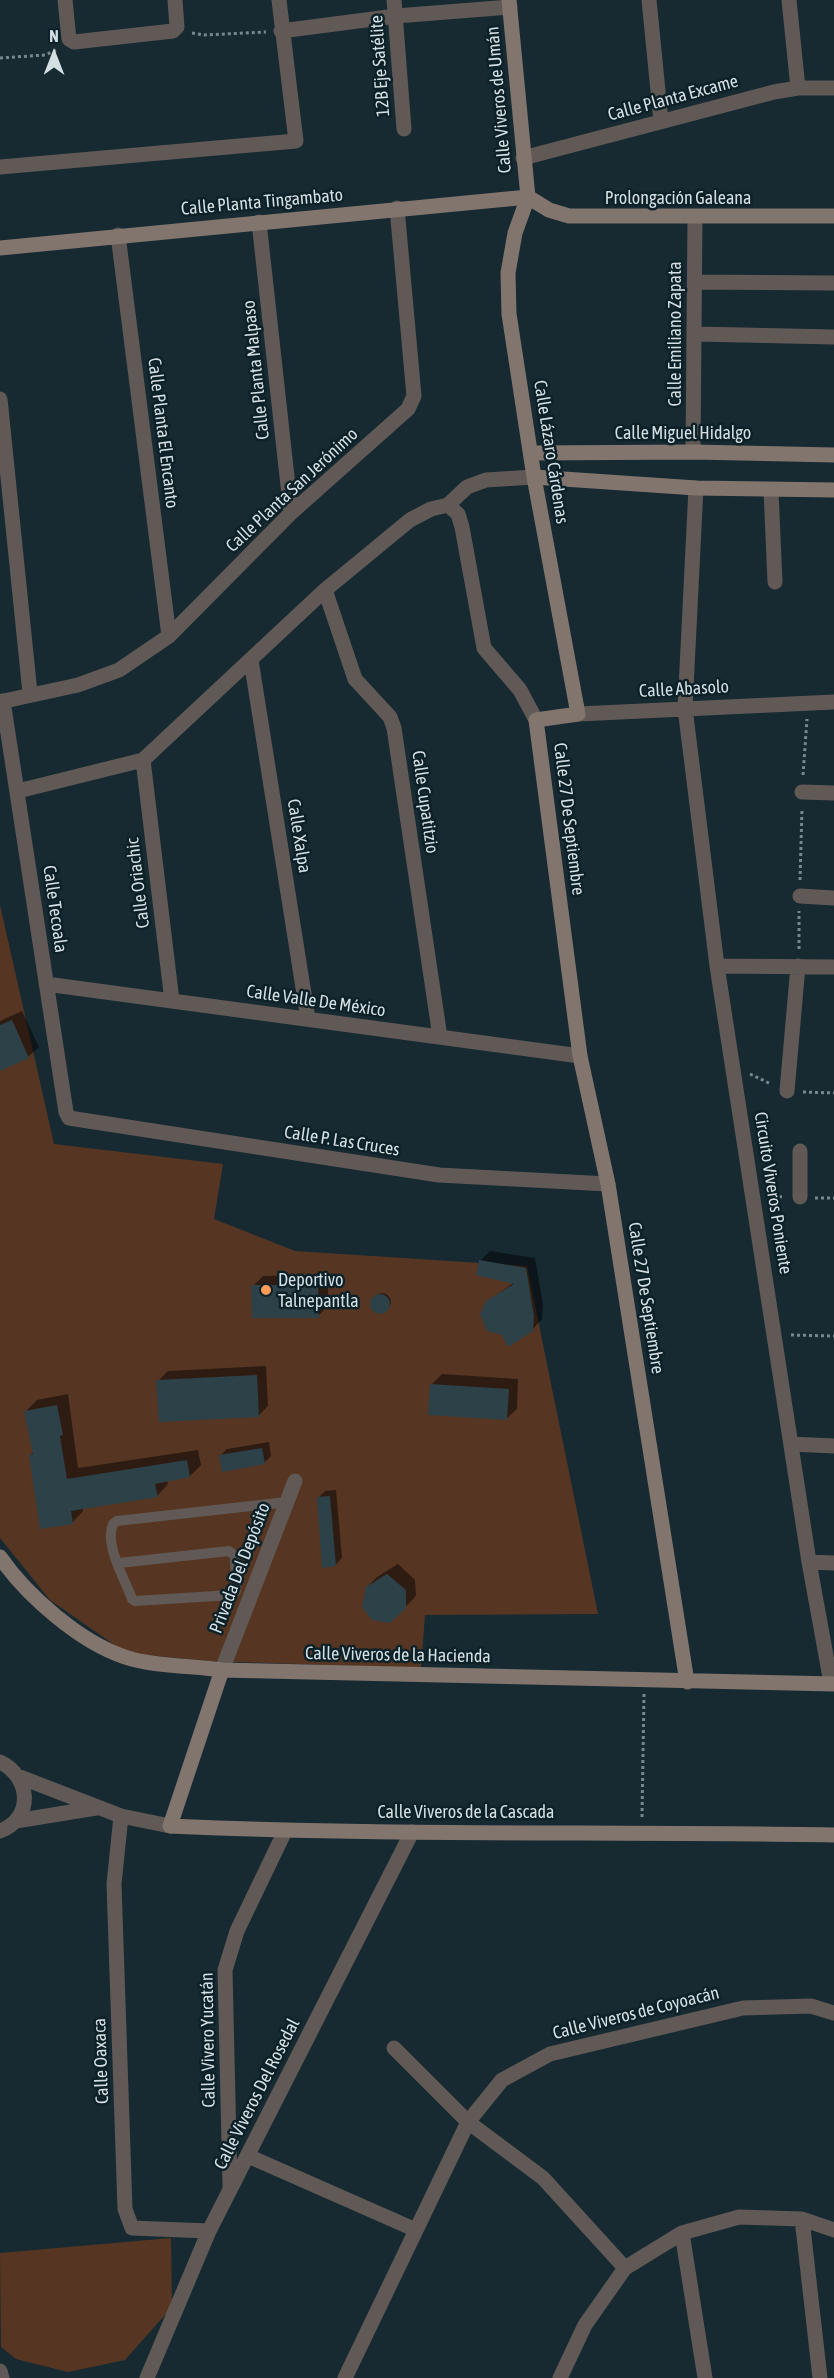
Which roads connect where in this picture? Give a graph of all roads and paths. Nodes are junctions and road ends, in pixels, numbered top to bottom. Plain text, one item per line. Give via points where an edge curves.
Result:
1 (65, 0) edge
2 (175, 0) edge
3 (279, 0) edge
4 (394, 0) edge
5 (649, 0) edge
6 (789, 0) edge
7 (510, 3) edge
8 (396, 16) junction
9 (176, 28) junction
10 (281, 31) junction
11 (74, 42) junction
12 (0, 58) edge
13 (798, 88) junction
14 (834, 88) edge
15 (661, 121) junction
16 (404, 129) dead end
17 (523, 158) junction
18 (0, 167) edge
19 (528, 196) junction
20 (397, 208) junction
21 (834, 216) edge
22 (695, 217) junction
23 (259, 222) junction
24 (118, 235) junction
25 (0, 248) edge
26 (695, 282) junction
27 (834, 284) edge
28 (696, 334) junction
29 (834, 337) edge
30 (0, 399) edge
31 (693, 452) junction
32 (531, 453) junction
33 (834, 455) edge
34 (534, 477) junction
35 (696, 488) junction
36 (771, 490) junction
37 (834, 490) edge
38 (448, 505) junction
39 (291, 513) junction
40 (775, 582) dead end
41 (326, 590) junction
42 (169, 636) junction
43 (250, 660) junction
44 (30, 693) junction
45 (2, 701) edge
46 (834, 702) edge
47 (685, 708) junction
48 (578, 714) junction
49 (536, 720) junction
50 (143, 760) junction
51 (18, 790) junction
52 (802, 792) dead end
53 (834, 793) edge
54 (800, 896) joint
55 (834, 898) edge
56 (717, 966) junction
57 (798, 966) junction
58 (834, 967) edge
59 (46, 984) junction
60 (172, 1001) junction
61 (308, 1019) junction
62 (440, 1037) junction
63 (580, 1056) junction
64 (787, 1091) dead end
65 (72, 1120) joint
66 (800, 1151) dead end
67 (608, 1184) junction
68 (800, 1197) dead end
69 (774, 1334) junction
70 (834, 1336) edge
71 (791, 1444) junction
72 (834, 1446) edge
73 (295, 1481) dead end
74 (287, 1502) junction
75 (0, 1557) edge
76 (809, 1562) junction
77 (119, 1563) junction
78 (834, 1563) edge
79 (222, 1670) junction
80 (644, 1680) junction
81 (687, 1682) junction
82 (832, 1684) edge
83 (0, 1762) edge
84 (20, 1777) junction
85 (101, 1807) junction
86 (121, 1816) junction
87 (16, 1821) junction
88 (170, 1826) junction
89 (285, 1831) junction
90 (642, 1831) junction
91 (412, 1832) junction
92 (1, 1834) edge
93 (834, 1835) edge
94 (834, 2013) edge
95 (394, 2048) dead end
96 (468, 2122) junction
97 (248, 2156) junction
98 (230, 2189) junction
99 (801, 2219) junction
100 (416, 2230) junction
101 (834, 2230) edge
102 (209, 2231) junction
103 (682, 2234) junction
104 (625, 2268) junction
105 (0, 2371) edge
106 (2, 2378) edge
107 (147, 2378) edge
108 (345, 2378) edge
109 (560, 2378) edge
110 (705, 2378) edge
111 (820, 2378) edge

1 - 11 street via 69,39
2 - 9 street
3 - 10 street
4 - 8 street, 12B Eje Satélite
5 - 15 street
6 - 13 street
7 - 8 street
7 - 17 street, Calle Viveros de Umán
8 - 10 street
8 - 16 street, 12B Eje Satélite
9 - 10 path via 204,35
9 - 11 street
10 - 18 street via 297,140
11 - 12 path via 45,55
13 - 14 street, Calle Planta Excame
13 - 15 street, Calle Planta Excame
15 - 17 street, Calle Planta Excame
17 - 19 street, Calle Viveros de Umán
19 - 20 street, Calle Planta Tingambato
19 - 22 street, Prolongación Galeana via 549,210 569,216
19 - 32 street, Calle Lázaro Cárdenas via 515,233 508,273 509,314
20 - 23 street, Calle Planta Tingambato
20 - 39 street, Calle Planta San Jerónimo via 414,396 408,409
21 - 22 street, Prolongación Galeana
22 - 26 street, Calle Emiliano Zapata
23 - 24 street, Calle Planta Tingambato
23 - 39 street, Calle Planta Malpaso
24 - 25 street, Calle Planta Tingambato
24 - 42 street, Calle Planta El Encanto
26 - 27 street
26 - 28 street, Calle Emiliano Zapata
28 - 29 street
28 - 31 street, Calle Emiliano Zapata
30 - 44 street
31 - 32 street, Calle Miguel Hidalgo
31 - 33 street, Calle Miguel Hidalgo
32 - 34 street, Calle Lázaro Cárdenas
34 - 35 street
34 - 38 street via 486,480 467,487
34 - 48 street, Calle Lázaro Cárdenas
35 - 36 street
35 - 47 street
36 - 37 street
36 - 40 street
38 - 41 street via 410,520
38 - 49 street, Calle 27 De Septiembre via 458,514 462,527 484,648 520,690
39 - 42 street, Calle Planta San Jerónimo
41 - 43 street
41 - 62 street, Calle Cupatitzio via 355,679 390,717 394,728
42 - 44 street, Calle Planta San Jerónimo via 119,670 78,685
43 - 50 street
43 - 61 street, Calle Xalpa
44 - 45 street, Calle Planta San Jerónimo
45 - 51 street, Calle Tecoala
46 - 47 street, Calle Abasolo
47 - 48 street, Calle Abasolo
47 - 56 street, Circuito Viveros Poniente
48 - 49 street, Calle Abasolo
49 - 63 street, Calle 27 De Septiembre
50 - 51 street
50 - 60 street, Calle Oriachic
51 - 59 street, Calle Tecoala
52 - 53 street
54 - 55 street
54 - 57 path
56 - 57 street
56 - 69 street, Circuito Viveros Poniente
57 - 58 street
57 - 64 street
59 - 60 street, Calle Valle De México
59 - 65 street, Calle Tecoala via 66,1112
60 - 61 street, Calle Valle De México
61 - 62 street, Calle Valle De México
62 - 63 street, Calle Valle De México
63 - 67 street, Calle 27 De Septiembre
65 - 67 street, Calle P. Las Cruces via 439,1175
66 - 68 street
67 - 81 street, Calle 27 De Septiembre
69 - 70 path
69 - 71 street, Circuito Viveros Poniente
71 - 72 street
71 - 76 street, Circuito Viveros Poniente
73 - 74 street, Privada Del Depósito
74 - 77 lane via 117,1521 110,1530 110,1538
74 - 79 street, Privada Del Depósito
75 - 79 street, Calle Viveros de la Hacienda via 43,1605 94,1643 126,1658
76 - 78 street
76 - 82 street, Circuito Viveros Poniente
77 - 77 lane via 229,1551 235,1556 236,1591 232,1595 139,1602 132,1599
79 - 80 street, Calle Viveros de la Hacienda
79 - 88 street
80 - 81 street, Calle Viveros de la Hacienda
80 - 90 path
81 - 82 street, Calle Viveros de la Hacienda
83 - 84 street, Calle Viveros de la Cascada
84 - 85 street, Calle Viveros de la Cascada
84 - 87 street via 25,1795 22,1813
85 - 86 street, Calle Viveros de la Cascada
85 - 87 street
86 - 88 street, Calle Viveros de la Cascada
86 - 102 street, Calle Oaxaca via 114,1884 125,2209 132,2228
87 - 92 street
88 - 89 street, Calle Viveros de la Cascada
89 - 91 street, Calle Viveros de la Cascada
89 - 98 street, Calle Vivero Yucatán via 237,1931 225,1970
90 - 91 street, Calle Viveros de la Cascada
90 - 93 street, Calle Viveros de la Cascada
91 - 97 street, Calle Viveros Del Rosedal
94 - 96 street, Calle Viveros de Coyoacán via 811,2006 743,2008 550,2054 502,2080
95 - 96 street
96 - 100 street, Calle Viveros de Coyoacán
96 - 104 street via 543,2178
97 - 98 street, Calle Viveros Del Rosedal
97 - 100 street
98 - 102 street, Calle Viveros Del Rosedal
99 - 101 street
99 - 103 street via 739,2217
99 - 111 street
100 - 108 street, Calle Viveros de Coyoacán
102 - 107 street, Calle Viveros Del Rosedal
103 - 104 street
103 - 110 street
104 - 109 street via 585,2325
105 - 106 street

